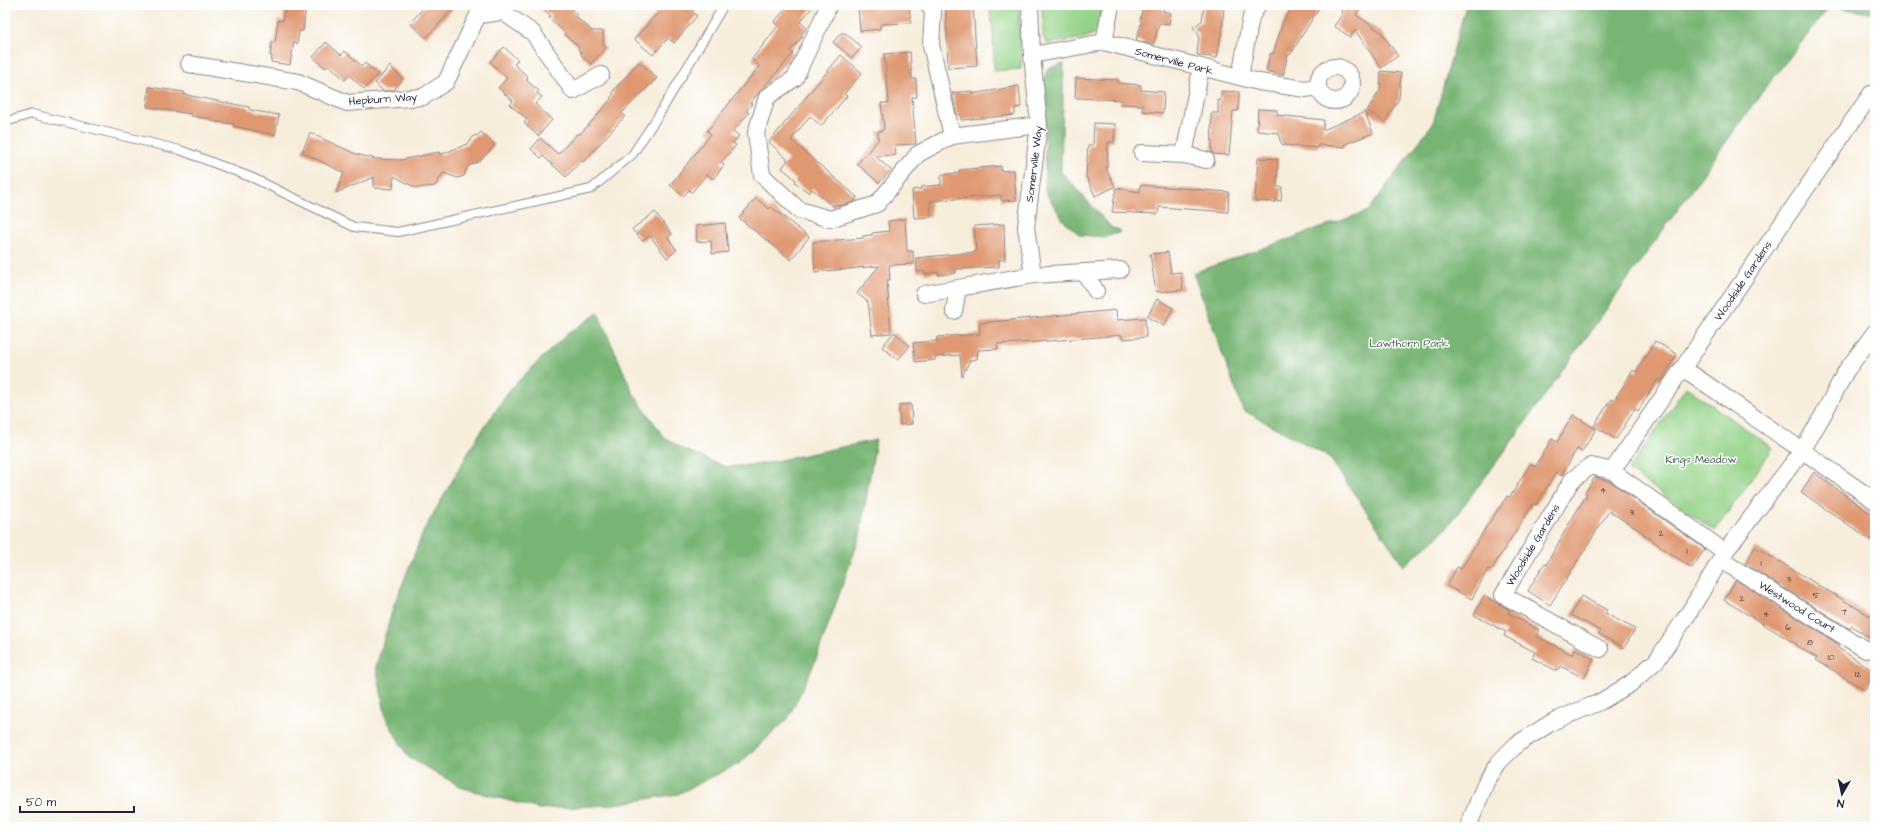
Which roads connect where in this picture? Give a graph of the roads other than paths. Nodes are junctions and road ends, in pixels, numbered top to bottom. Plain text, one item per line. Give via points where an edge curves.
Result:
1 (724, 5) edge
2 (829, 5) edge
3 (928, 5) edge
4 (1030, 5) edge
5 (1110, 5) edge
6 (1258, 5) edge
7 (479, 10) edge
8 (1104, 42) junction
9 (1032, 55) junction
10 (189, 64) dead end
11 (1201, 68) junction
12 (601, 75) dead end
13 (1240, 77) junction
14 (1318, 87) dead end
15 (1875, 95) edge
16 (5, 122) edge
17 (1039, 124) junction
18 (952, 136) junction
19 (1142, 153) dead end
20 (1184, 155) junction
21 (1206, 160) dead end
22 (1120, 270) dead end
23 (1084, 272) junction
24 (1033, 275) junction
25 (958, 288) junction
26 (1096, 291) dead end
27 (924, 294) dead end
28 (954, 311) dead end
29 (1875, 332) edge
30 (1683, 368) junction
31 (1802, 451) junction
32 (1612, 471) junction
33 (1875, 501) edge
34 (1723, 556) junction
35 (1875, 648) edge
36 (1600, 649) dead end
37 (1468, 827) edge

1 - 16 lane via 632,155 590,188 398,232 354,227 253,178 180,150 32,114
2 - 18 street via 795,78 767,97 756,132 762,175 798,210 830,218 877,204 918,154
3 - 18 street via 933,11 930,45
4 - 9 street, Somerville Way
5 - 8 street
6 - 13 street via 1251,17
7 - 10 street, Hepburn Way via 446,82 423,97 347,103 298,82
7 - 12 street via 503,12 533,33 573,91
8 - 9 street, Somerville Park
8 - 11 street, Somerville Park
9 - 17 street, Somerville Way
11 - 13 street, Somerville Park
11 - 20 street
13 - 14 street, Somerville Park via 1304,89
15 - 30 street, Woodside Gardens via 1872,94
17 - 18 street
17 - 24 street, Somerville Way via 1026,226
19 - 20 street
20 - 21 street
22 - 23 street
23 - 24 street
23 - 26 street
24 - 25 street
25 - 27 street
25 - 28 street
29 - 31 street via 1846,371
30 - 31 street
30 - 32 street, Woodside Gardens
31 - 33 street
31 - 34 street
32 - 34 street, Woodside Gardens
32 - 36 street, Woodside Gardens via 1591,466 1572,480 1503,595
34 - 35 street, Westwood Court via 1866,650
34 - 37 street via 1657,660 1630,684 1600,702 1554,721 1517,744 1499,762 1486,782

